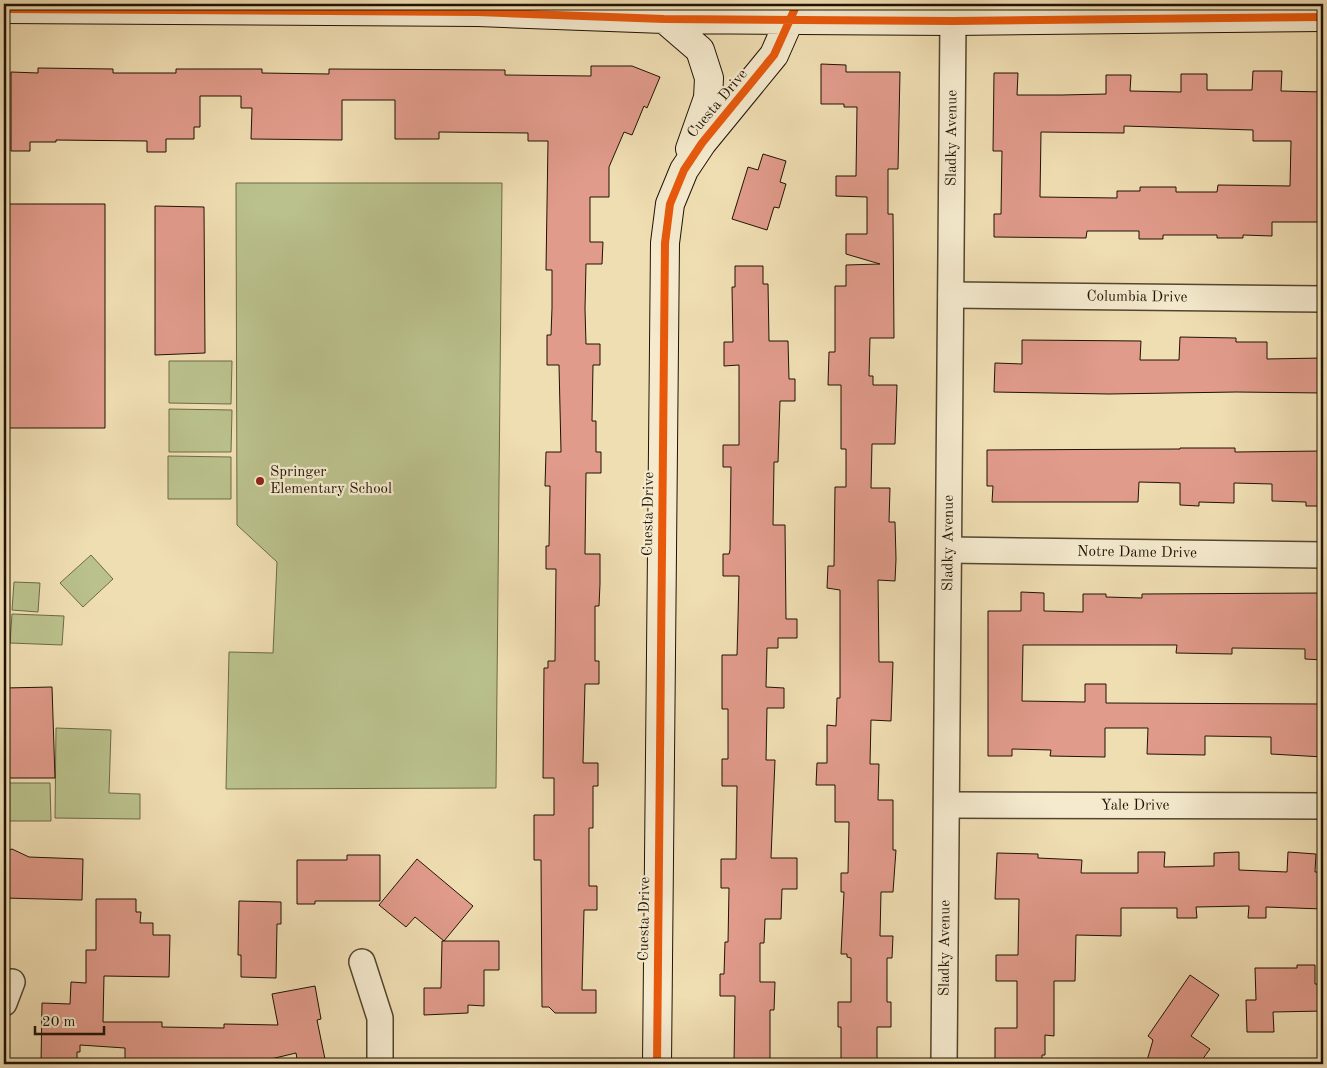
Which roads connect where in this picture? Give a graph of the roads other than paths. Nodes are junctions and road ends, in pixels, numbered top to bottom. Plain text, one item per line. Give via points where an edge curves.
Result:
1 (133, 6) edge
2 (478, 8) edge
3 (4, 9) edge
4 (794, 12) edge
5 (1323, 17) edge
6 (664, 19) junction
7 (953, 21) junction
8 (684, 170) junction
9 (951, 294) junction
10 (1323, 299) edge
11 (949, 550) junction
12 (1323, 555) edge
13 (947, 805) junction
14 (1323, 806) edge
15 (362, 962) dead end
16 (380, 1064) edge
17 (657, 1064) edge
18 (944, 1064) edge

1 - 2 street
1 - 3 street
2 - 6 street
4 - 6 street
4 - 7 street
4 - 8 street, Cuesta Drive via 774,55
5 - 7 street
6 - 8 street via 700,50 709,78 708,98
7 - 9 street, Sladky Avenue
8 - 17 street, Cuesta Drive via 670,204 666,243
9 - 10 street, Columbia Drive
9 - 11 street, Sladky Avenue
11 - 12 street, Notre Dame Drive
11 - 13 street, Sladky Avenue
13 - 14 street, Yale Drive
13 - 18 street, Sladky Avenue
15 - 16 street via 380,1018

